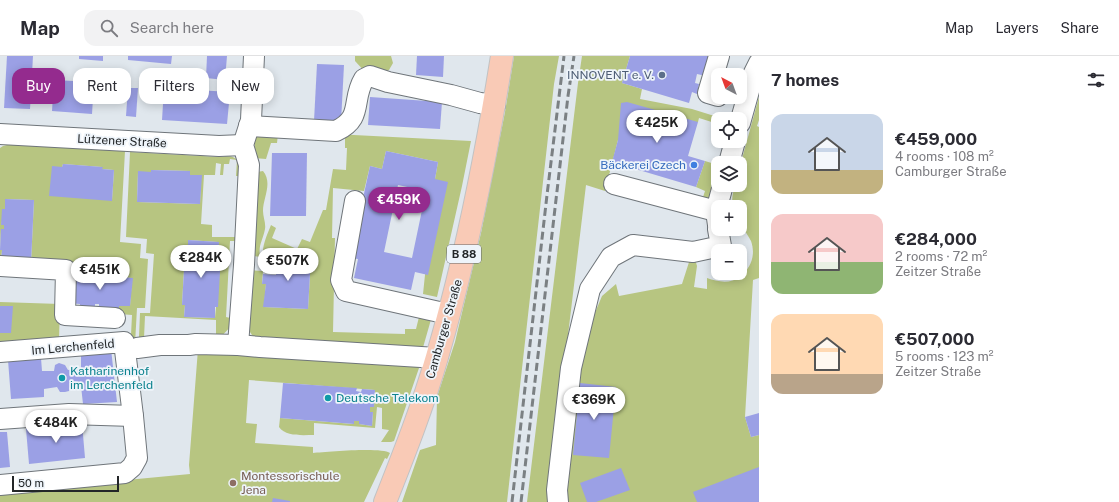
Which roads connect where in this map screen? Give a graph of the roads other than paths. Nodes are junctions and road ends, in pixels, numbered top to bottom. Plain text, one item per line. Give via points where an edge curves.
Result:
1 (254, 56) edge
2 (502, 56) edge
3 (719, 56) edge
4 (759, 63) edge
5 (715, 68) edge
6 (711, 82) edge
7 (711, 93) edge
8 (494, 104) junction
9 (731, 104) edge
10 (741, 112) edge
11 (742, 112) edge
12 (0, 134) edge
13 (246, 136) junction
14 (614, 184) dead end
15 (355, 201) dead end
16 (711, 226) edge
17 (711, 235) edge
18 (0, 266) edge
19 (448, 314) junction
20 (115, 318) dead end
21 (238, 345) junction
22 (137, 348) dead end
23 (0, 352) edge
24 (437, 358) junction
25 (133, 416) junction
26 (0, 419) edge
27 (0, 485) edge
28 (385, 502) edge
29 (558, 502) edge

1 - 13 street via 251,120
2 - 8 main road, Camburger Straße / B 88
3 - 5 street
4 - 11 street
6 - 7 street via 708,92
8 - 13 street, Lützener Straße via 480,103 370,76 360,85 355,113 343,128 336,131
8 - 19 main road, Camburger Straße / B 88 via 464,252
9 - 10 street
12 - 13 street, Lützener Straße via 219,146
13 - 21 street via 249,165
14 - 16 street
15 - 19 street via 341,280 346,291
17 - 29 street via 693,252 633,245 611,257 590,289 571,368 557,490
18 - 20 street via 66,270 65,315
19 - 24 main road, Camburger Straße / B 88
21 - 22 street via 160,345
21 - 24 street
23 - 25 street, Im Lerchenfeld via 124,342
24 - 28 main road, Camburger Straße / B 88
25 - 26 street via 69,414
25 - 27 street, Im Lerchenfeld via 137,458 132,467 124,473

